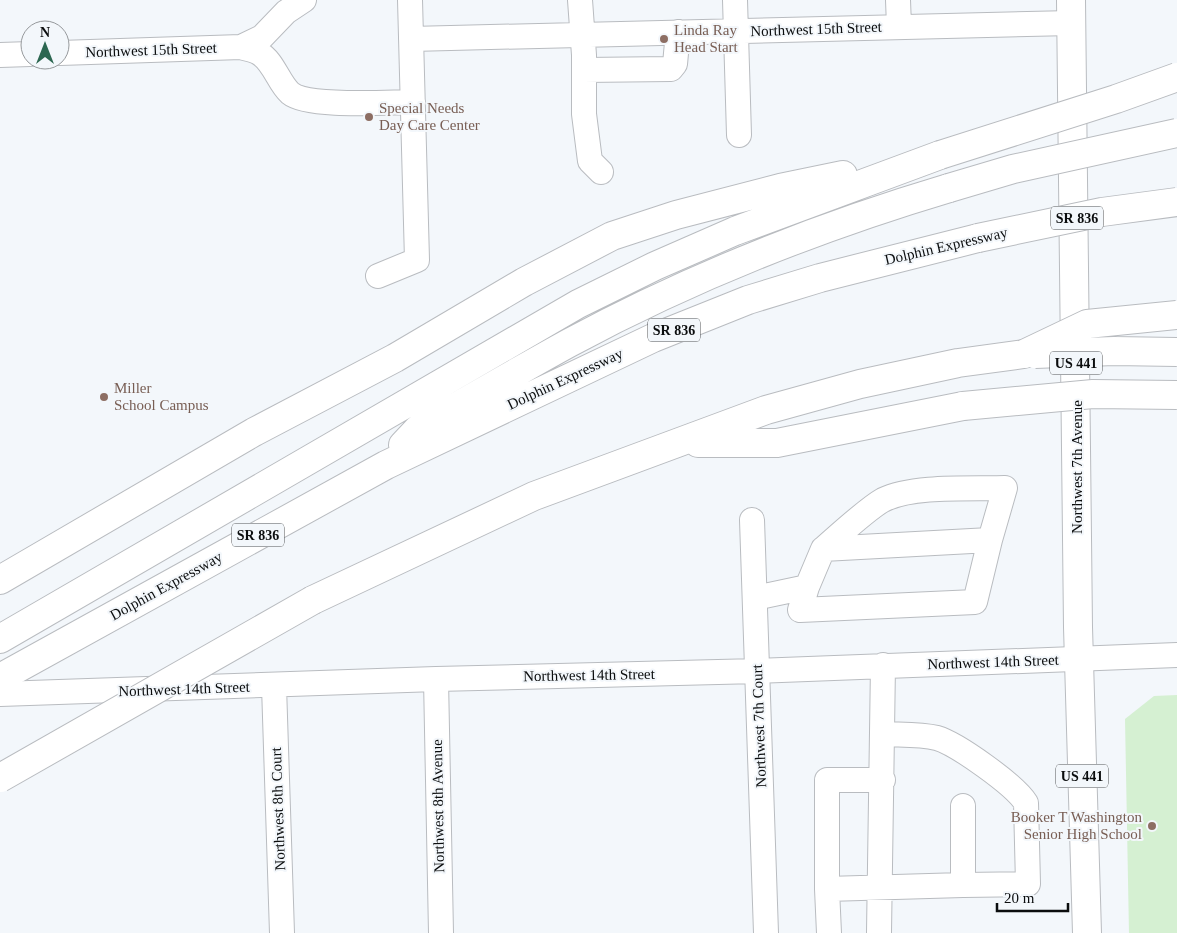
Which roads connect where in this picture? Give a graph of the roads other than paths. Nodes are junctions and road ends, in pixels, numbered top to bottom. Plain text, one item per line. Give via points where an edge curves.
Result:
1 (304, 0) edge
2 (410, 0) edge
3 (580, 0) edge
4 (735, 0) edge
5 (898, 0) edge
6 (1071, 11) edge
7 (899, 26) junction
8 (736, 31) junction
9 (678, 32) junction
10 (583, 35) junction
11 (411, 40) junction
12 (241, 46) junction
13 (70, 52) edge
14 (0, 54) edge
15 (20, 54) edge
16 (584, 70) junction
17 (1177, 77) edge
18 (413, 102) junction
19 (1177, 133) edge
20 (740, 135) dead end
21 (940, 155) junction
22 (601, 172) dead end
23 (1177, 202) edge
24 (378, 276) dead end
25 (1177, 315) edge
26 (1177, 352) edge
27 (1024, 354) junction
28 (1177, 395) edge
29 (679, 443) junction
30 (386, 464) junction
31 (752, 520) dead end
32 (990, 540) junction
33 (823, 549) junction
34 (0, 580) edge
35 (807, 587) junction
36 (755, 598) junction
37 (0, 639) edge
38 (1177, 655) edge
39 (1079, 660) junction
40 (883, 665) junction
41 (758, 671) junction
42 (0, 678) edge
43 (436, 679) junction
44 (274, 686) junction
45 (0, 694) edge
46 (883, 734) junction
47 (0, 778) edge
48 (883, 780) junction
49 (963, 806) dead end
50 (963, 885) junction
51 (827, 889) junction
52 (878, 889) junction
53 (282, 933) edge
54 (441, 933) edge
55 (766, 933) edge
56 (829, 933) edge
57 (879, 933) edge
58 (1087, 933) edge

1 - 12 street, Northwest 15th Street via 286,12 262,38
2 - 11 street
3 - 10 street
4 - 8 street
5 - 7 street
6 - 7 street, Northwest 15th Street
6 - 39 main road, Northwest 7th Avenue / US 441
7 - 8 street, Northwest 15th Street
8 - 9 street, Northwest 15th Street
8 - 20 street
9 - 10 street, Northwest 15th Street
9 - 16 street via 672,69
10 - 11 street, Northwest 15th Street
10 - 16 street
11 - 18 street
12 - 13 street, Northwest 15th Street
12 - 18 street, Northwest 15th Street via 261,54 297,97 336,102
14 - 15 street
16 - 22 street via 584,114 590,161
17 - 21 main road, bridge
18 - 24 street via 417,260
19 - 30 main road, bridge via 1021,167 949,188 871,211 750,258 570,343 418,429
21 - 34 main road via 780,188 676,215 612,236 524,282 395,358 254,432
21 - 37 main road via 735,231 578,304
23 - 30 main road, Dolphin Expressway / SR 836, bridge via 1102,212 978,238 820,278 748,300 626,351
25 - 27 main road, bridge via 1087,324
26 - 27 main road, bridge
27 - 29 main road via 958,363 860,384 766,410
28 - 29 main road, bridge via 1093,394 963,406 777,442
29 - 47 main road, bridge via 534,496 313,600
30 - 42 main road, Dolphin Expressway / SR 836
31 - 36 street, Northwest 7th Court
32 - 33 street
32 - 33 street via 1006,488 945,489 883,500
32 - 35 street via 975,602 800,610
33 - 35 street
35 - 36 street
36 - 41 street, Northwest 7th Court
38 - 39 street, Northwest 14th Street
39 - 40 street, Northwest 14th Street
39 - 58 main road, Northwest 7th Avenue / US 441
40 - 41 street, Northwest 14th Street
40 - 46 street
41 - 43 street, Northwest 14th Street
41 - 55 street, Northwest 7th Court
43 - 44 street, Northwest 14th Street
43 - 54 street, Northwest 8th Avenue
44 - 45 street, Northwest 14th Street
44 - 53 street, Northwest 8th Court
46 - 48 street
46 - 50 street via 938,739 952,745 1009,784 1026,803 1028,884
48 - 51 street via 827,780
48 - 52 street
49 - 50 street
50 - 52 street
51 - 52 street
51 - 56 street
52 - 57 street

